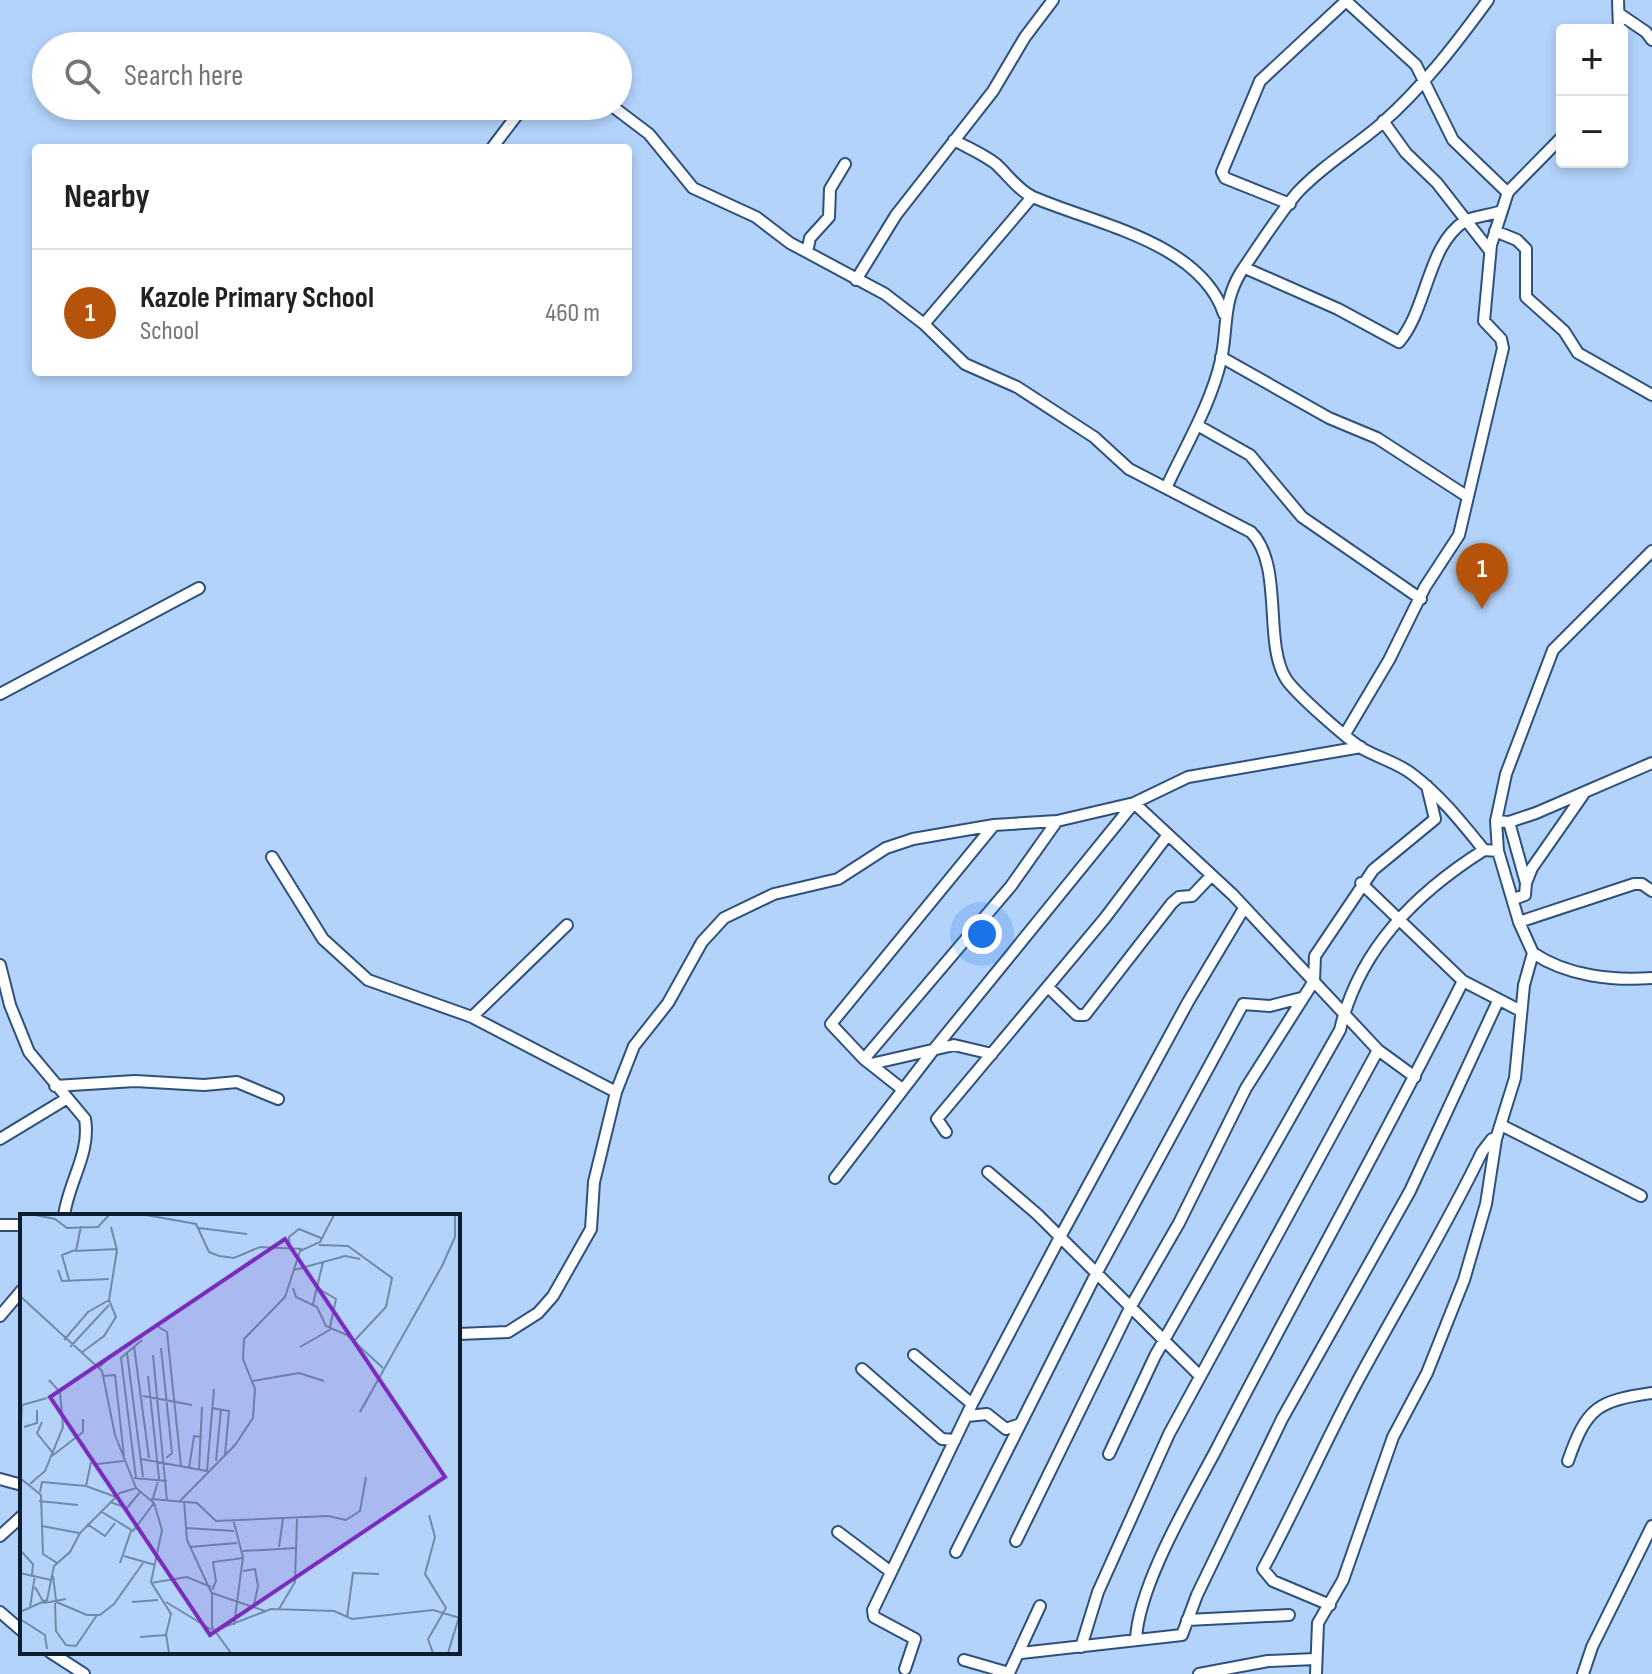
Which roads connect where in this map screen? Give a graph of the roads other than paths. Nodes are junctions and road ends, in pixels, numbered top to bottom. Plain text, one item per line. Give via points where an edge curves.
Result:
1 (1053, 0) edge
2 (1488, 0) edge
3 (1345, 1) edge
4 (1617, 5) edge
5 (1652, 40) edge
6 (1426, 79) junction
7 (513, 120) edge
8 (630, 120) edge
9 (1383, 121) junction
10 (954, 140) junction
11 (1556, 143) edge
12 (495, 144) edge
13 (845, 164) dead end
14 (1508, 193) junction
15 (1032, 197) junction
16 (1290, 204) junction
17 (1502, 211) junction
18 (1466, 221) junction
19 (1495, 231) junction
20 (1490, 251) junction
21 (807, 252) junction
22 (1245, 268) junction
23 (856, 280) junction
24 (1224, 314) junction
25 (924, 324) junction
26 (1221, 357) junction
27 (1652, 395) edge
28 (1197, 425) junction
29 (1166, 488) junction
30 (1468, 497) junction
31 (1652, 551) edge
32 (199, 588) dead end
33 (1421, 599) junction
34 (0, 694) edge
35 (1345, 734) junction
36 (1361, 747) junction
37 (1652, 763) edge
38 (1427, 786) junction
39 (1583, 795) junction
40 (1134, 803) junction
41 (1057, 821) junction
42 (1496, 821) junction
43 (1509, 822) junction
44 (994, 825) junction
45 (1167, 836) junction
46 (1484, 850) junction
47 (1498, 851) junction
48 (272, 857) dead end
49 (1210, 877) junction
50 (1361, 883) junction
51 (1526, 883) junction
52 (1652, 891) edge
53 (1514, 899) junction
54 (1243, 910) junction
55 (1398, 918) junction
56 (1519, 922) junction
57 (567, 925) dead end
58 (1533, 953) junction
59 (0, 965) edge
60 (1652, 978) edge
61 (1314, 981) junction
62 (1463, 981) junction
63 (1048, 987) junction
64 (1301, 998) junction
65 (1498, 1001) junction
66 (1521, 1011) junction
67 (1343, 1015) junction
68 (472, 1017) junction
69 (878, 1042) junction
70 (935, 1048) junction
71 (1378, 1050) junction
72 (992, 1054) junction
73 (901, 1055) junction
74 (868, 1062) junction
75 (1415, 1077) junction
76 (55, 1086) junction
77 (902, 1089) junction
78 (616, 1092) junction
79 (66, 1099) junction
80 (278, 1099) dead end
81 (1501, 1125) junction
82 (946, 1132) dead end
83 (0, 1139) edge
84 (1496, 1139) junction
85 (988, 1172) dead end
86 (835, 1178) dead end
87 (1641, 1196) dead end
88 (64, 1214) edge
89 (1059, 1239) junction
90 (1096, 1274) junction
91 (20, 1292) edge
92 (1130, 1308) junction
93 (0, 1316) edge
94 (460, 1334) edge
95 (1164, 1343) junction
96 (914, 1355) dead end
97 (862, 1369) dead end
98 (1199, 1375) junction
99 (1652, 1393) edge
100 (972, 1404) junction
101 (967, 1416) junction
102 (1020, 1424) junction
103 (955, 1440) junction
104 (1109, 1454) dead end
105 (1568, 1461) dead end
106 (0, 1479) edge
107 (20, 1484) edge
108 (20, 1518) edge
109 (1652, 1526) edge
110 (838, 1532) dead end
111 (0, 1536) edge
112 (1016, 1541) dead end
113 (956, 1552) dead end
114 (891, 1572) junction
115 (1330, 1605) junction
116 (1040, 1606) dead end
117 (1289, 1615) dead end
118 (1, 1617) edge
119 (1187, 1620) junction
120 (20, 1630) edge
121 (1136, 1640) junction
122 (1081, 1647) junction
123 (1021, 1653) junction
124 (53, 1654) edge
125 (1315, 1659) junction
126 (964, 1660) dead end
127 (905, 1669) dead end
128 (84, 1674) edge
129 (1199, 1674) edge
130 (1316, 1674) edge
131 (1583, 1674) edge

1 - 10 street
2 - 6 street
3 - 6 street
3 - 16 street via 1260,81 1222,172 1225,178
4 - 5 street
6 - 9 street
6 - 14 street via 1453,140
7 - 12 street
8 - 21 street via 649,134 693,188 756,217
9 - 16 street via 1326,164
9 - 18 street
10 - 15 street via 986,156
10 - 23 street via 896,215
11 - 14 street
13 - 21 street via 830,189 829,217 810,238
14 - 17 street
15 - 24 street via 1124,231 1192,267 1216,294
15 - 25 street
16 - 22 street
17 - 18 street
17 - 19 street
18 - 20 street
18 - 22 street via 1440,252 1427,278 1425,298 1399,342
19 - 20 street
19 - 27 street via 1526,249 1526,297 1564,331 1578,353
20 - 30 street via 1484,321 1503,348
21 - 23 street
22 - 24 street
23 - 25 street via 885,294
24 - 26 street
25 - 29 street via 971,368 1012,384 1094,437 1129,469
26 - 28 street
26 - 30 street via 1329,418 1377,438
28 - 29 street
28 - 33 street via 1250,455 1302,517
29 - 35 street via 1256,537 1273,597 1281,669
30 - 33 street via 1459,535
31 - 42 street via 1553,650 1506,774
32 - 34 street
33 - 35 street
35 - 36 street
36 - 38 street
36 - 40 street via 1188,777
37 - 39 street
38 - 46 street
38 - 50 street via 1435,819
39 - 43 street
39 - 51 street
40 - 41 street
40 - 45 street
40 - 70 street
41 - 44 street
41 - 69 street via 1011,886
42 - 43 street
42 - 47 street
43 - 51 street
44 - 74 street via 831,1024
44 - 78 street via 899,843 838,879 774,894 724,918 702,942 668,1003 634,1046
45 - 49 street
45 - 63 street
46 - 47 street
46 - 55 street
47 - 53 street
48 - 68 street via 312,925 350,966 382,988 421,996
49 - 54 street
49 - 63 street via 1192,896 1172,903 1085,1015 1077,1015
50 - 55 street
50 - 61 street via 1315,956
51 - 53 street via 1525,895
52 - 56 street via 1634,884
53 - 56 street
54 - 61 street
54 - 89 street
55 - 62 street
55 - 67 street
56 - 58 street
57 - 68 street
58 - 60 street via 1601,977
58 - 66 street
59 - 76 street via 20,1033
61 - 64 street
61 - 67 street
62 - 65 street
62 - 75 street
63 - 72 street
64 - 90 street via 1270,1006 1243,1004
64 - 92 street via 1246,1088
65 - 66 street
65 - 119 street via 1423,1166 1282,1419
66 - 81 street via 1515,1078
67 - 71 street
67 - 95 street via 1340,1030
68 - 78 street
69 - 73 street
69 - 74 street
70 - 72 street via 960,1045
70 - 73 street
70 - 77 street
71 - 75 street
71 - 98 street via 1215,1347 1210,1365
72 - 82 street via 937,1119
73 - 74 street
74 - 77 street
75 - 121 street via 1197,1486 1144,1600
76 - 79 street
76 - 80 street via 237,1082
77 - 86 street
78 - 94 street via 594,1182 591,1229 553,1296 508,1332
79 - 83 street
79 - 88 street via 81,1112 87,1128
81 - 84 street
81 - 87 street
84 - 115 street via 1486,1204 1456,1305 1393,1437
84 - 115 street via 1482,1152 1355,1386 1263,1569 1273,1581
85 - 89 street
89 - 90 street
89 - 100 street
90 - 92 street
90 - 102 street
91 - 93 street
92 - 95 street
92 - 112 street
95 - 98 street
95 - 104 street
96 - 100 street
97 - 103 street via 942,1439
98 - 122 street via 1123,1533
99 - 105 street via 1598,1406
100 - 101 street
101 - 102 street via 987,1414 1006,1429
101 - 103 street
102 - 113 street
103 - 114 street
106 - 107 street
108 - 111 street
109 - 131 street
110 - 114 street
114 - 127 street via 873,1613 915,1639
115 - 125 street via 1315,1632
116 - 123 street
117 - 119 street
118 - 120 street
119 - 121 street via 1178,1637
121 - 122 street
122 - 123 street
123 - 126 street via 1012,1671 1004,1674
124 - 128 street
125 - 129 street via 1268,1661
125 - 130 street

